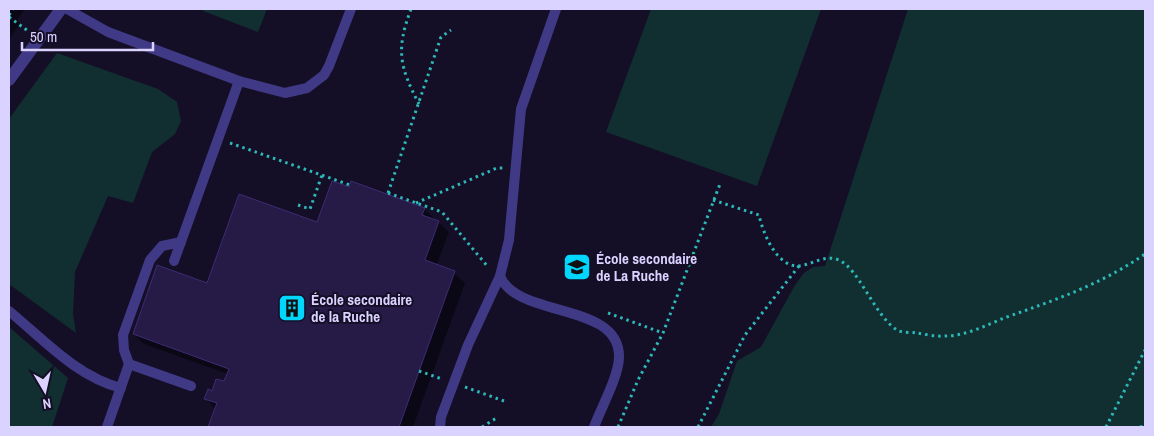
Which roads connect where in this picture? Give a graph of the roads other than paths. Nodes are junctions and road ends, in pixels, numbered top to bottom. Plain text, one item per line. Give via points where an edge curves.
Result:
1 (60, 9) edge
2 (67, 9) edge
3 (350, 9) edge
4 (556, 9) edge
5 (9, 80) edge
6 (240, 81) junction
7 (181, 242) junction
8 (174, 261) dead end
9 (501, 275) junction
10 (9, 311) edge
11 (129, 364) junction
12 (191, 386) dead end
13 (121, 388) junction
14 (107, 427) edge
15 (440, 427) edge
16 (594, 427) edge

1 - 5 street
2 - 6 lane via 108,32
3 - 6 lane via 329,66 316,83 285,93
4 - 9 lane via 524,97 517,134 509,240
6 - 7 lane
7 - 8 lane
7 - 11 lane via 162,246 150,260 123,336
9 - 15 lane via 468,345
9 - 16 lane via 510,290 598,324 611,334 618,349 618,366
10 - 13 lane via 79,369 97,380
11 - 12 lane
11 - 13 lane
13 - 14 lane

